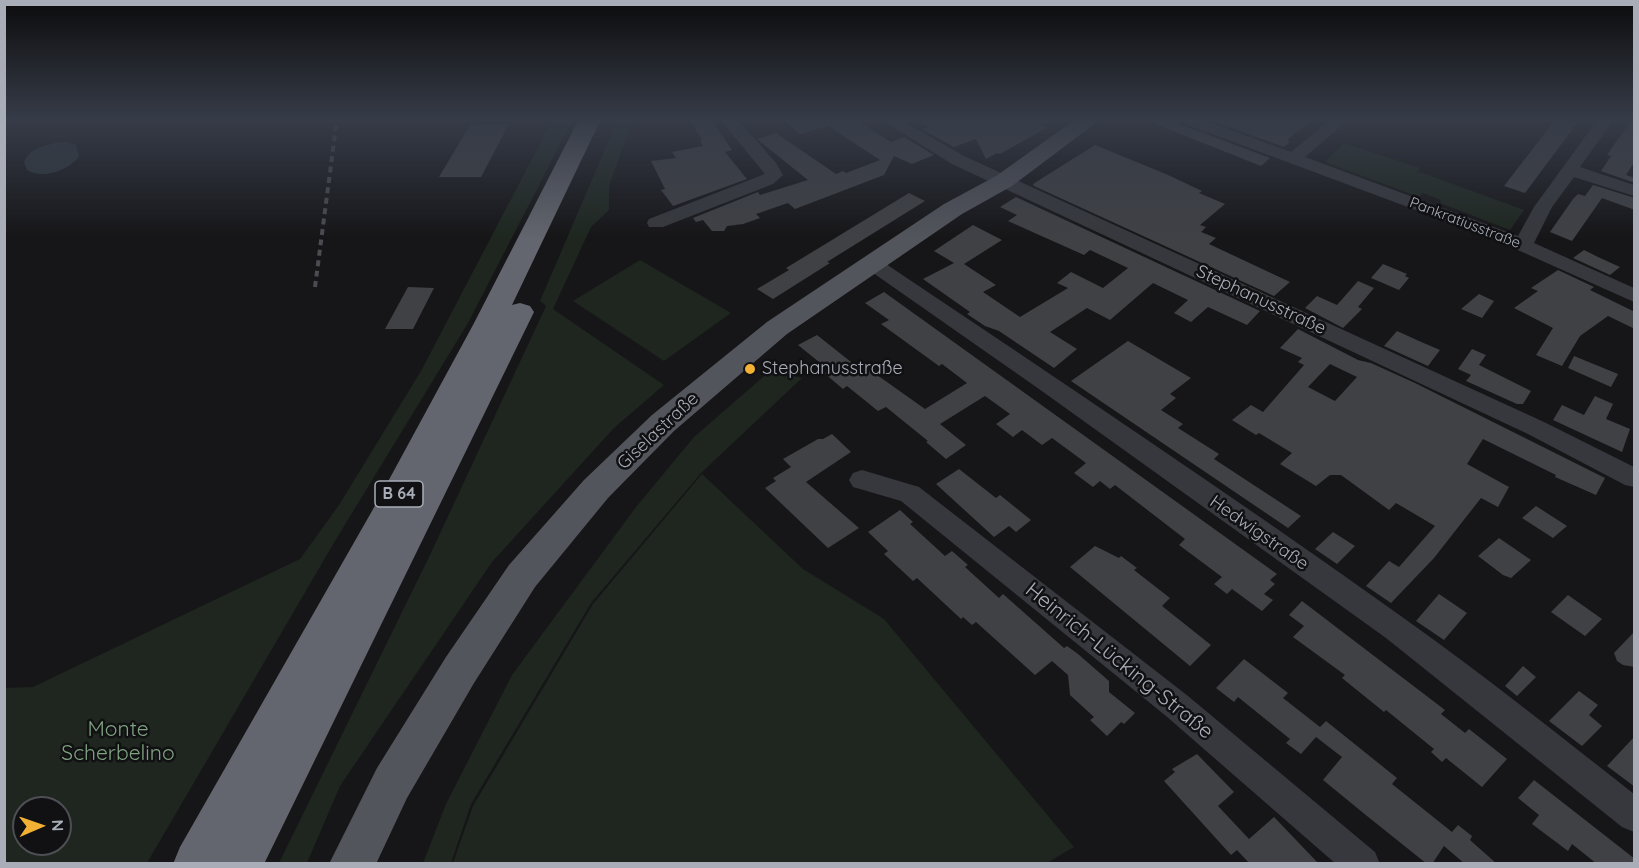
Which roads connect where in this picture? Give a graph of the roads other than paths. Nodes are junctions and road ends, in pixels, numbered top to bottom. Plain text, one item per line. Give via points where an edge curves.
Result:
1 (570, 160) edge
2 (591, 160) edge
3 (763, 160) edge
4 (959, 160) edge
5 (1034, 160) edge
6 (1294, 160) edge
7 (1577, 160) edge
8 (1571, 170) junction
9 (1004, 181) junction
10 (1635, 191) edge
11 (656, 223) dead end
12 (1523, 244) junction
13 (873, 264) junction
14 (1635, 296) edge
15 (1635, 478) edge
16 (862, 480) dead end
17 (1635, 815) edge
18 (197, 864) edge
19 (239, 864) edge
20 (352, 864) edge
21 (1364, 864) edge

1 - 18 highway, B 64 via 390,511
2 - 19 highway, B 64 via 514,323
3 - 11 street via 774,175 767,180
4 - 9 street, Stephanusstraße
5 - 9 main road, Giselastraße
6 - 12 street, Pankratiusstraße
7 - 8 street
8 - 10 street
8 - 12 street via 1543,207
9 - 13 main road, Giselastraße via 953,209
9 - 15 street, Stephanusstraße via 1536,428
12 - 14 street, Pankratiusstraße
13 - 17 street, Hedwigstraße via 1396,629
13 - 20 main road, Giselastraße via 777,328 663,423 597,489 522,576 466,661 392,783
16 - 21 street, Heinrich-Lücking-Straße via 910,494 1178,706

